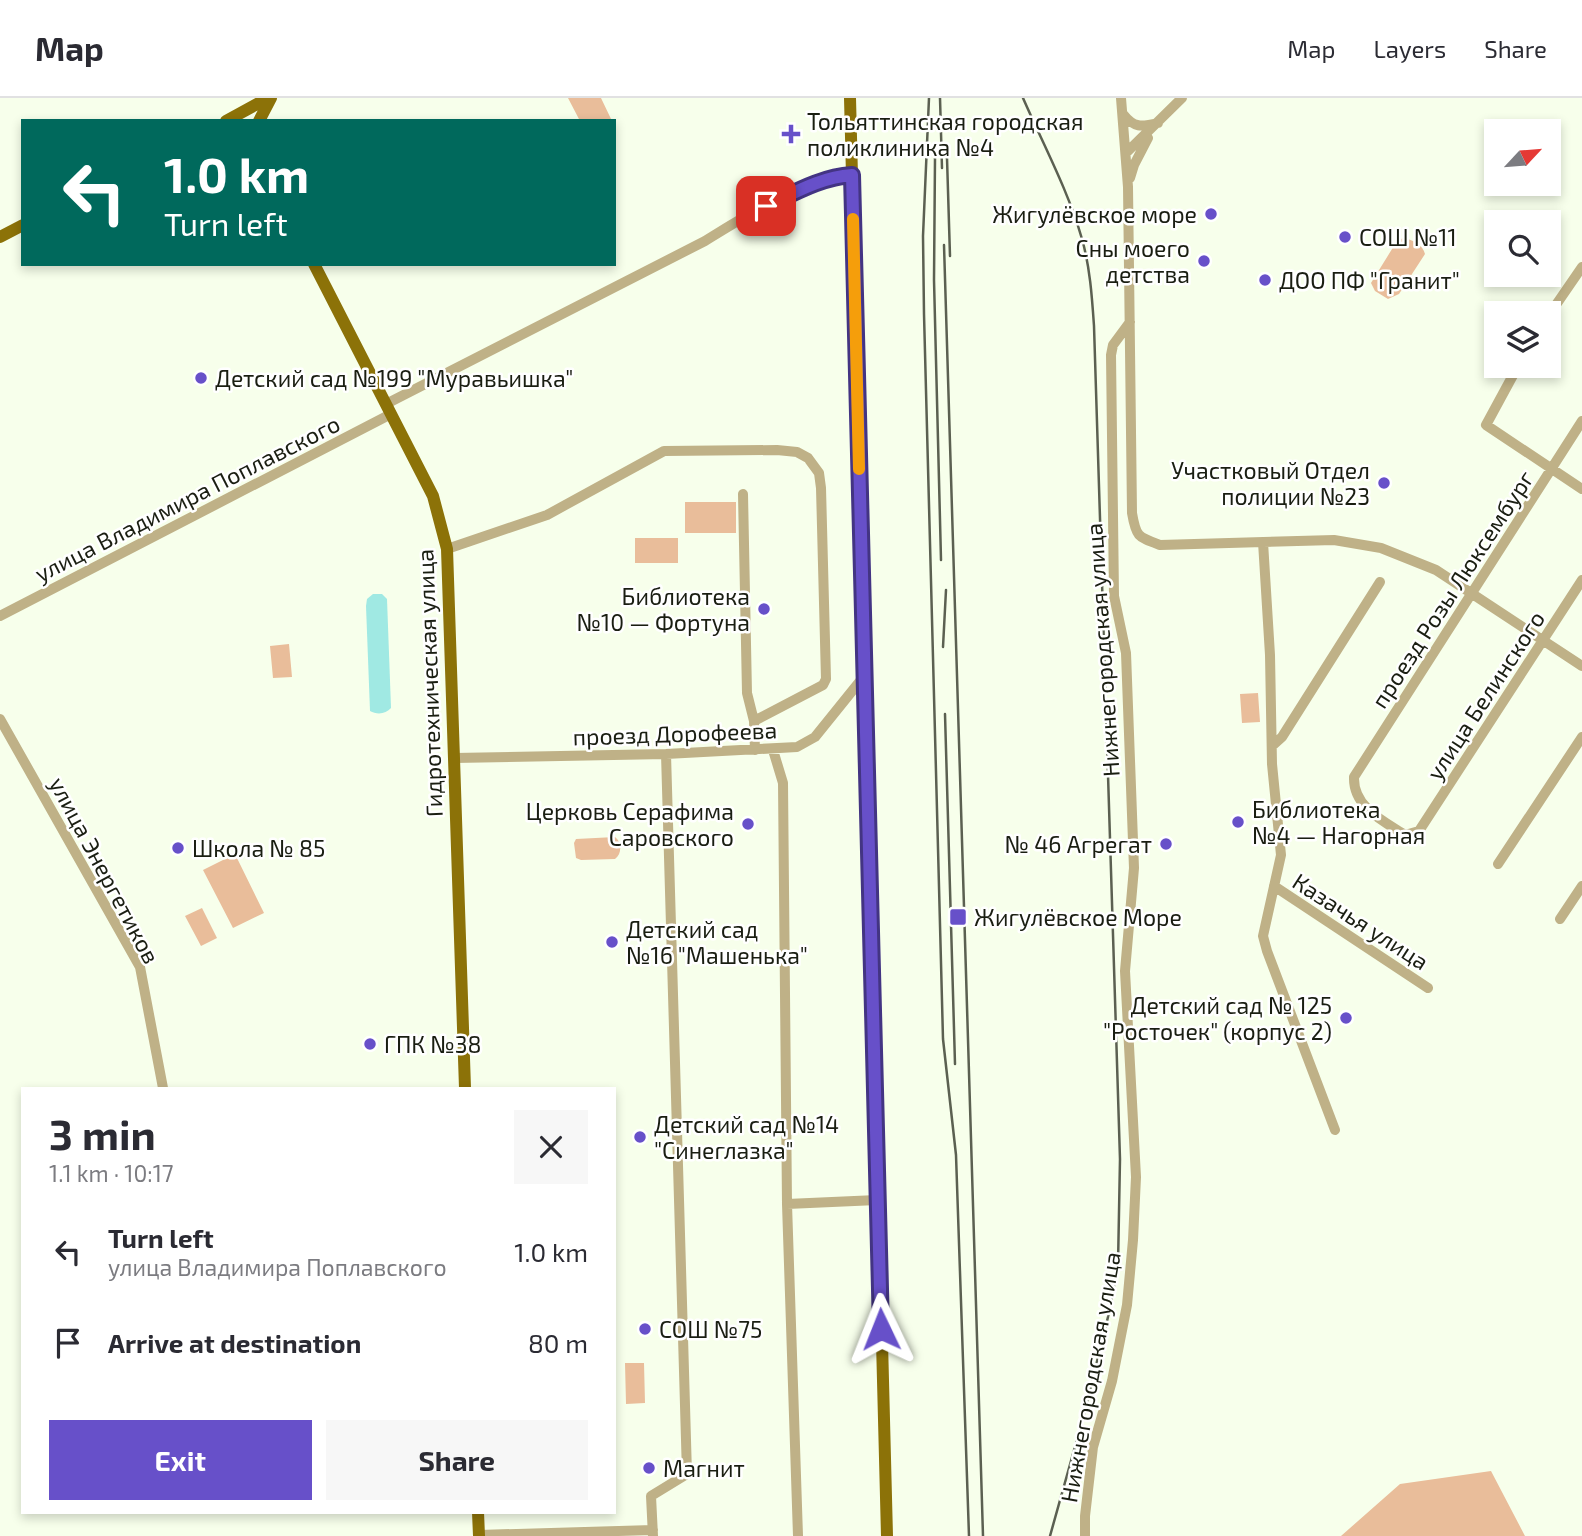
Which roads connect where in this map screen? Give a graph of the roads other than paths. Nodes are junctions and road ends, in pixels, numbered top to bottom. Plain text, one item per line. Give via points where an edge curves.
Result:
1 (270, 98) edge
2 (850, 98) edge
3 (1121, 98) edge
4 (1182, 98) edge
5 (1122, 113) junction
6 (237, 118) edge
7 (260, 119) edge
8 (1158, 123) junction
9 (1126, 153) junction
10 (852, 175) junction
11 (1128, 187) junction
12 (21, 226) edge
13 (0, 237) edge
14 (315, 266) edge
15 (1582, 267) edge
16 (1559, 301) edge
17 (1130, 322) junction
18 (1511, 378) edge
19 (388, 409) junction
20 (1582, 421) edge
21 (1551, 470) junction
22 (1582, 489) edge
23 (743, 494) dead end
24 (1263, 542) junction
25 (447, 549) junction
26 (1582, 580) edge
27 (1380, 582) dead end
28 (1471, 594) junction
29 (0, 616) edge
30 (1544, 641) junction
31 (1582, 666) edge
32 (865, 674) junction
33 (0, 719) edge
34 (754, 721) junction
35 (1582, 737) edge
36 (1272, 746) junction
37 (755, 750) junction
38 (773, 750) junction
39 (666, 754) junction
40 (454, 758) junction
41 (1419, 831) joint
42 (1498, 864) dead end
43 (1582, 886) edge
44 (1274, 887) junction
45 (1560, 919) dead end
46 (1428, 988) dead end
47 (163, 1087) edge
48 (465, 1087) edge
49 (1335, 1130) dead end
50 (877, 1200) junction
51 (787, 1204) junction
52 (478, 1514) edge
53 (653, 1533) edge
54 (479, 1536) edge
55 (798, 1536) edge
56 (887, 1536) edge
57 (1085, 1536) edge

1 - 6 main road
1 - 7 main road
2 - 10 main road
3 - 5 street
4 - 8 street
5 - 8 street via 1140,128
5 - 9 street
8 - 9 street
8 - 11 street via 1134,165
9 - 11 street
10 - 19 street, улица Владимира Поплавского via 808,186 745,216
10 - 32 main road
11 - 17 street
12 - 13 main road
14 - 19 main road, Гидротехническая улица
15 - 16 street
17 - 24 street via 1135,531 1160,545
17 - 57 street, Нижнегородская улица via 1111,355 1111,495 1114,596 1126,653 1134,855 1125,971 1135,1190 1127,1305 1093,1447
18 - 21 street via 1486,425
19 - 25 main road, Гидротехническая улица via 433,496
19 - 29 street, улица Владимира Поплавского
20 - 21 street, проезд Розы Люксембург
21 - 22 street
21 - 28 street, проезд Розы Люксембург
23 - 34 street via 747,693
24 - 28 street via 1334,540 1381,548 1424,565
24 - 36 street
25 - 34 street via 547,515 664,451 777,450 808,458 819,474 821,488 826,679 823,685
25 - 40 main road, Гидротехническая улица
26 - 30 street, улица Белинского
27 - 36 street
28 - 30 street
28 - 41 street, проезд Розы Люксембург via 1354,777 1359,802 1405,835
30 - 31 street
30 - 41 street, улица Белинского
32 - 38 street, проезд Дорофеева via 815,737 797,747
32 - 50 main road
33 - 47 street, улица Энергетиков via 139,967
34 - 37 street
35 - 42 street
36 - 44 street via 1281,855
37 - 38 street, проезд Дорофеева
37 - 39 street, проезд Дорофеева
38 - 51 street via 783,783
39 - 40 street, проезд Дорофеева
39 - 53 street via 687,1474 651,1496
40 - 48 main road, Гидротехническая улица
43 - 45 street
44 - 46 street, Казачья улица
44 - 49 street via 1263,936
50 - 51 street
50 - 56 main road
51 - 55 street
52 - 54 main road
53 - 54 street

